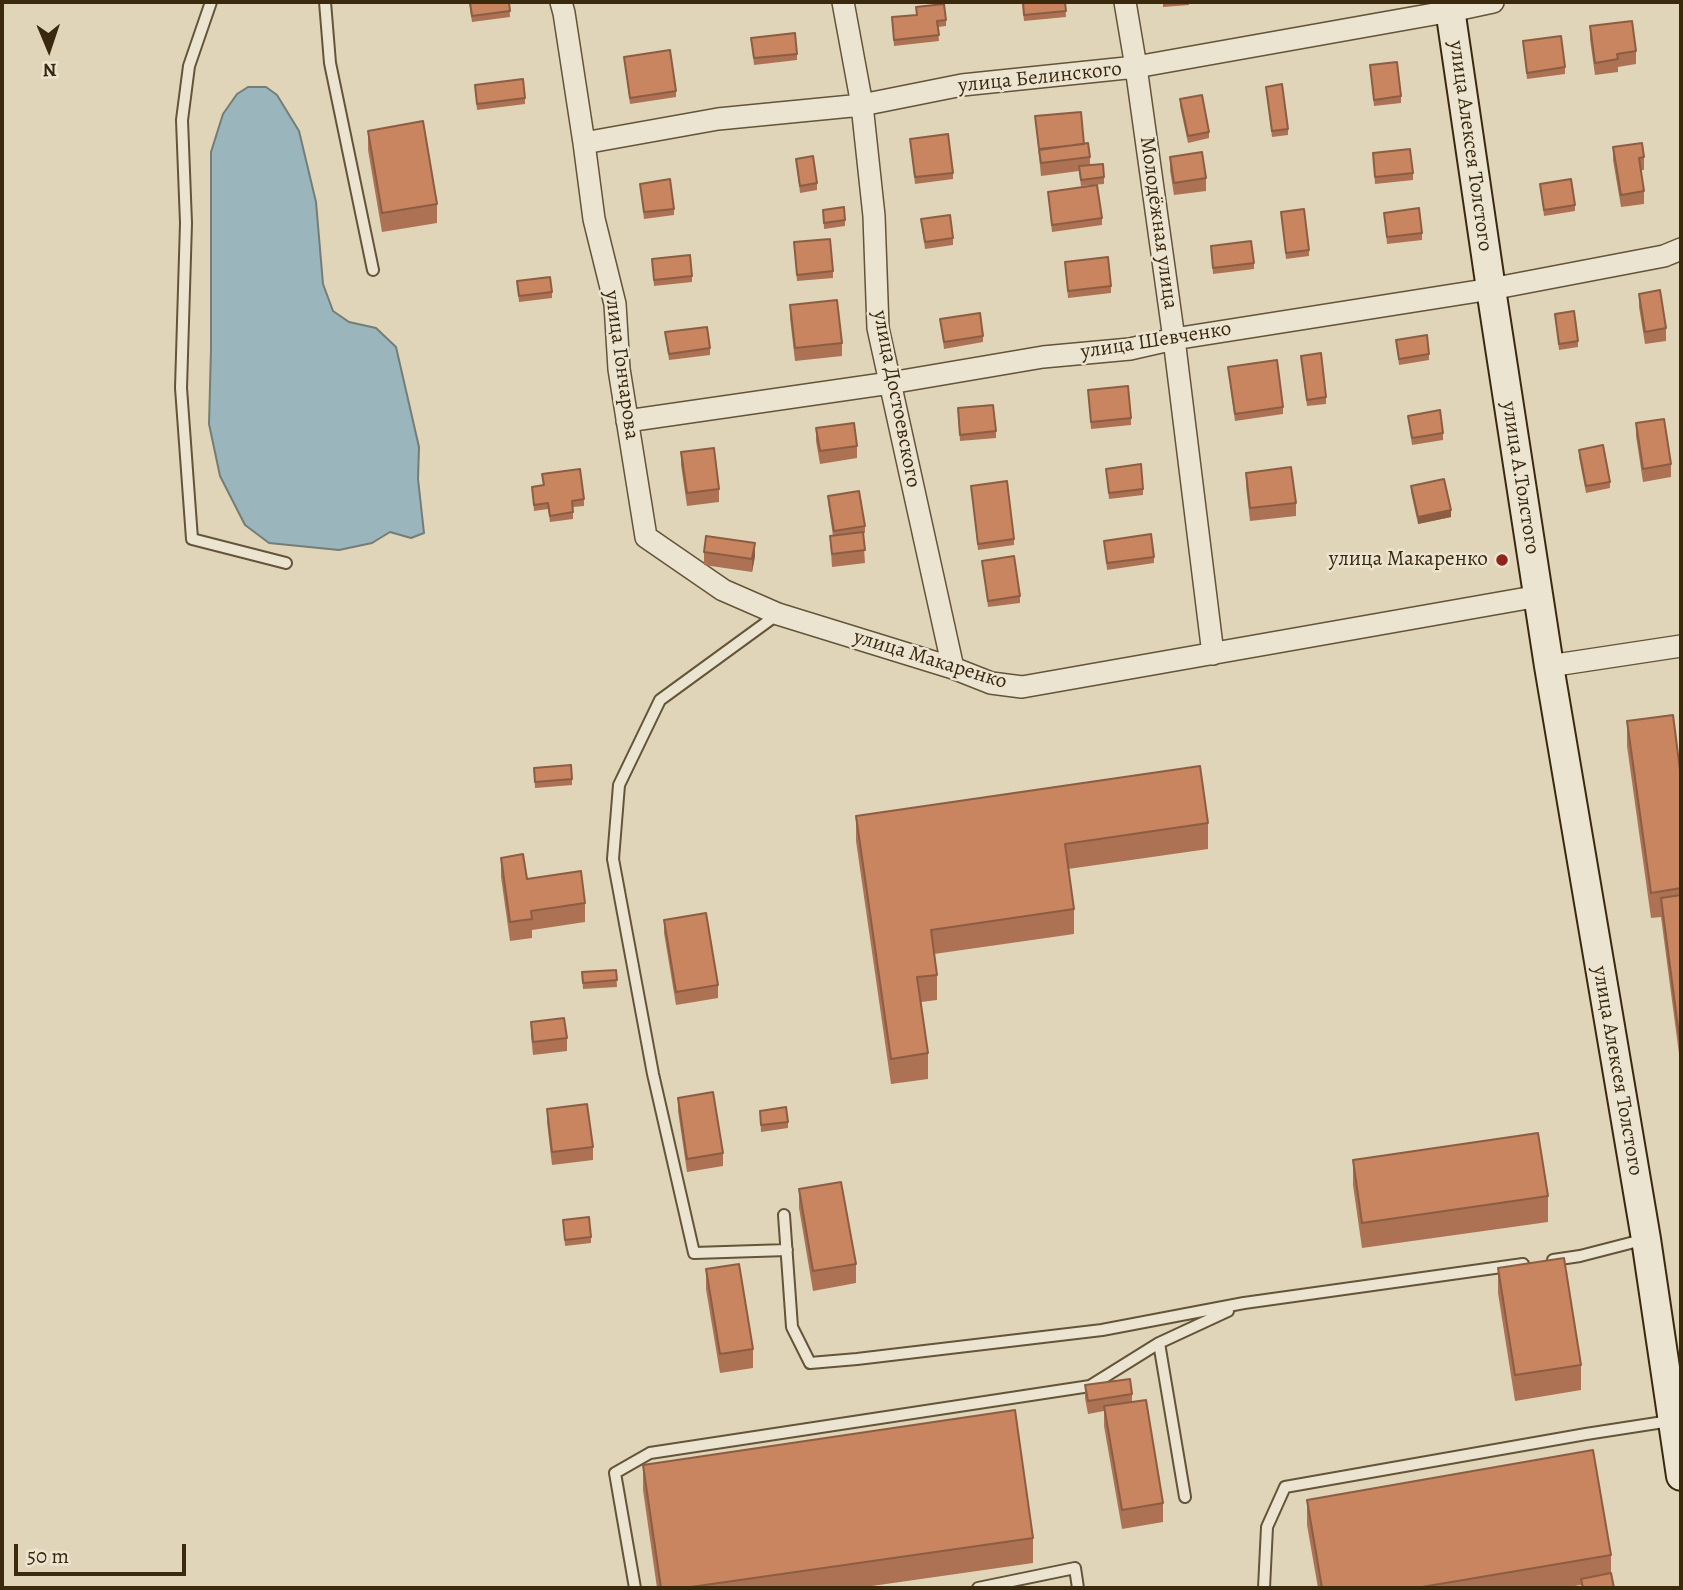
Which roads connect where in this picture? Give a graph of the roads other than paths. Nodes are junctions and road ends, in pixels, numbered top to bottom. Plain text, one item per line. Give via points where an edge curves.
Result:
1 (211, 2) edge
2 (325, 2) edge
3 (561, 2) edge
4 (843, 2) edge
5 (1125, 2) edge
6 (1493, 2) edge
7 (1450, 6) edge
8 (1136, 67) junction
9 (862, 104) junction
10 (584, 142) junction
11 (1681, 249) edge
12 (373, 270) dead end
13 (1491, 289) junction
14 (1174, 339) junction
15 (890, 383) junction
16 (627, 421) junction
17 (286, 563) dead end
18 (1539, 596) junction
19 (778, 614) junction
20 (1681, 646) edge
21 (1213, 654) junction
22 (1549, 666) junction
23 (953, 668) junction
24 (784, 1215) dead end
25 (1646, 1239) junction
26 (787, 1250) junction
27 (1244, 1304) junction
28 (1159, 1343) junction
29 (1673, 1420) junction
30 (1681, 1476) edge
31 (1185, 1497) dead end
32 (635, 1588) edge
33 (978, 1588) edge
34 (1078, 1588) edge
35 (1264, 1588) edge

1 - 17 lane via 189,66 182,120 186,223 181,388 192,539
2 - 12 lane via 330,63
3 - 10 street, улица Гончарова
4 - 9 street, улица Достоевского
5 - 8 street, Молодёжная улица
6 - 7 street, улица Белинского
7 - 8 street, улица Белинского
7 - 13 street, улица Алексея Толстого
8 - 9 street, улица Белинского via 962,85
8 - 14 street, Молодёжная улица
9 - 10 street, улица Белинского via 718,119
9 - 15 street, улица Достоевского via 874,216 878,328
10 - 16 street, улица Гончарова via 594,219 615,304
11 - 13 street, улица Шевченко
13 - 14 street, улица Шевченко
13 - 18 street, улица А.Толстого
14 - 15 street, улица Шевченко
14 - 21 street, Молодёжная улица
15 - 16 street, улица Шевченко
15 - 23 street, улица Достоевского
16 - 19 street, улица Гончарова via 646,537 723,590
18 - 21 street, улица Макаренко
18 - 22 street, улица А.Толстого
19 - 23 street, улица Макаренко
19 - 26 lane via 660,700 619,785 613,859 653,1074 694,1253
20 - 22 street
21 - 23 street, улица Макаренко via 1022,687 991,683
22 - 25 street, улица Алексея Толстого
24 - 26 lane
25 - 27 lane via 1580,1256
25 - 29 street, улица Алексея Толстого
26 - 27 lane via 792,1327 810,1363 1102,1330
27 - 28 lane
28 - 31 lane
28 - 32 lane via 1090,1386 650,1452 615,1473
29 - 30 street, улица Алексея Толстого
29 - 35 lane via 1285,1487 1267,1527
33 - 34 lane via 1075,1568

